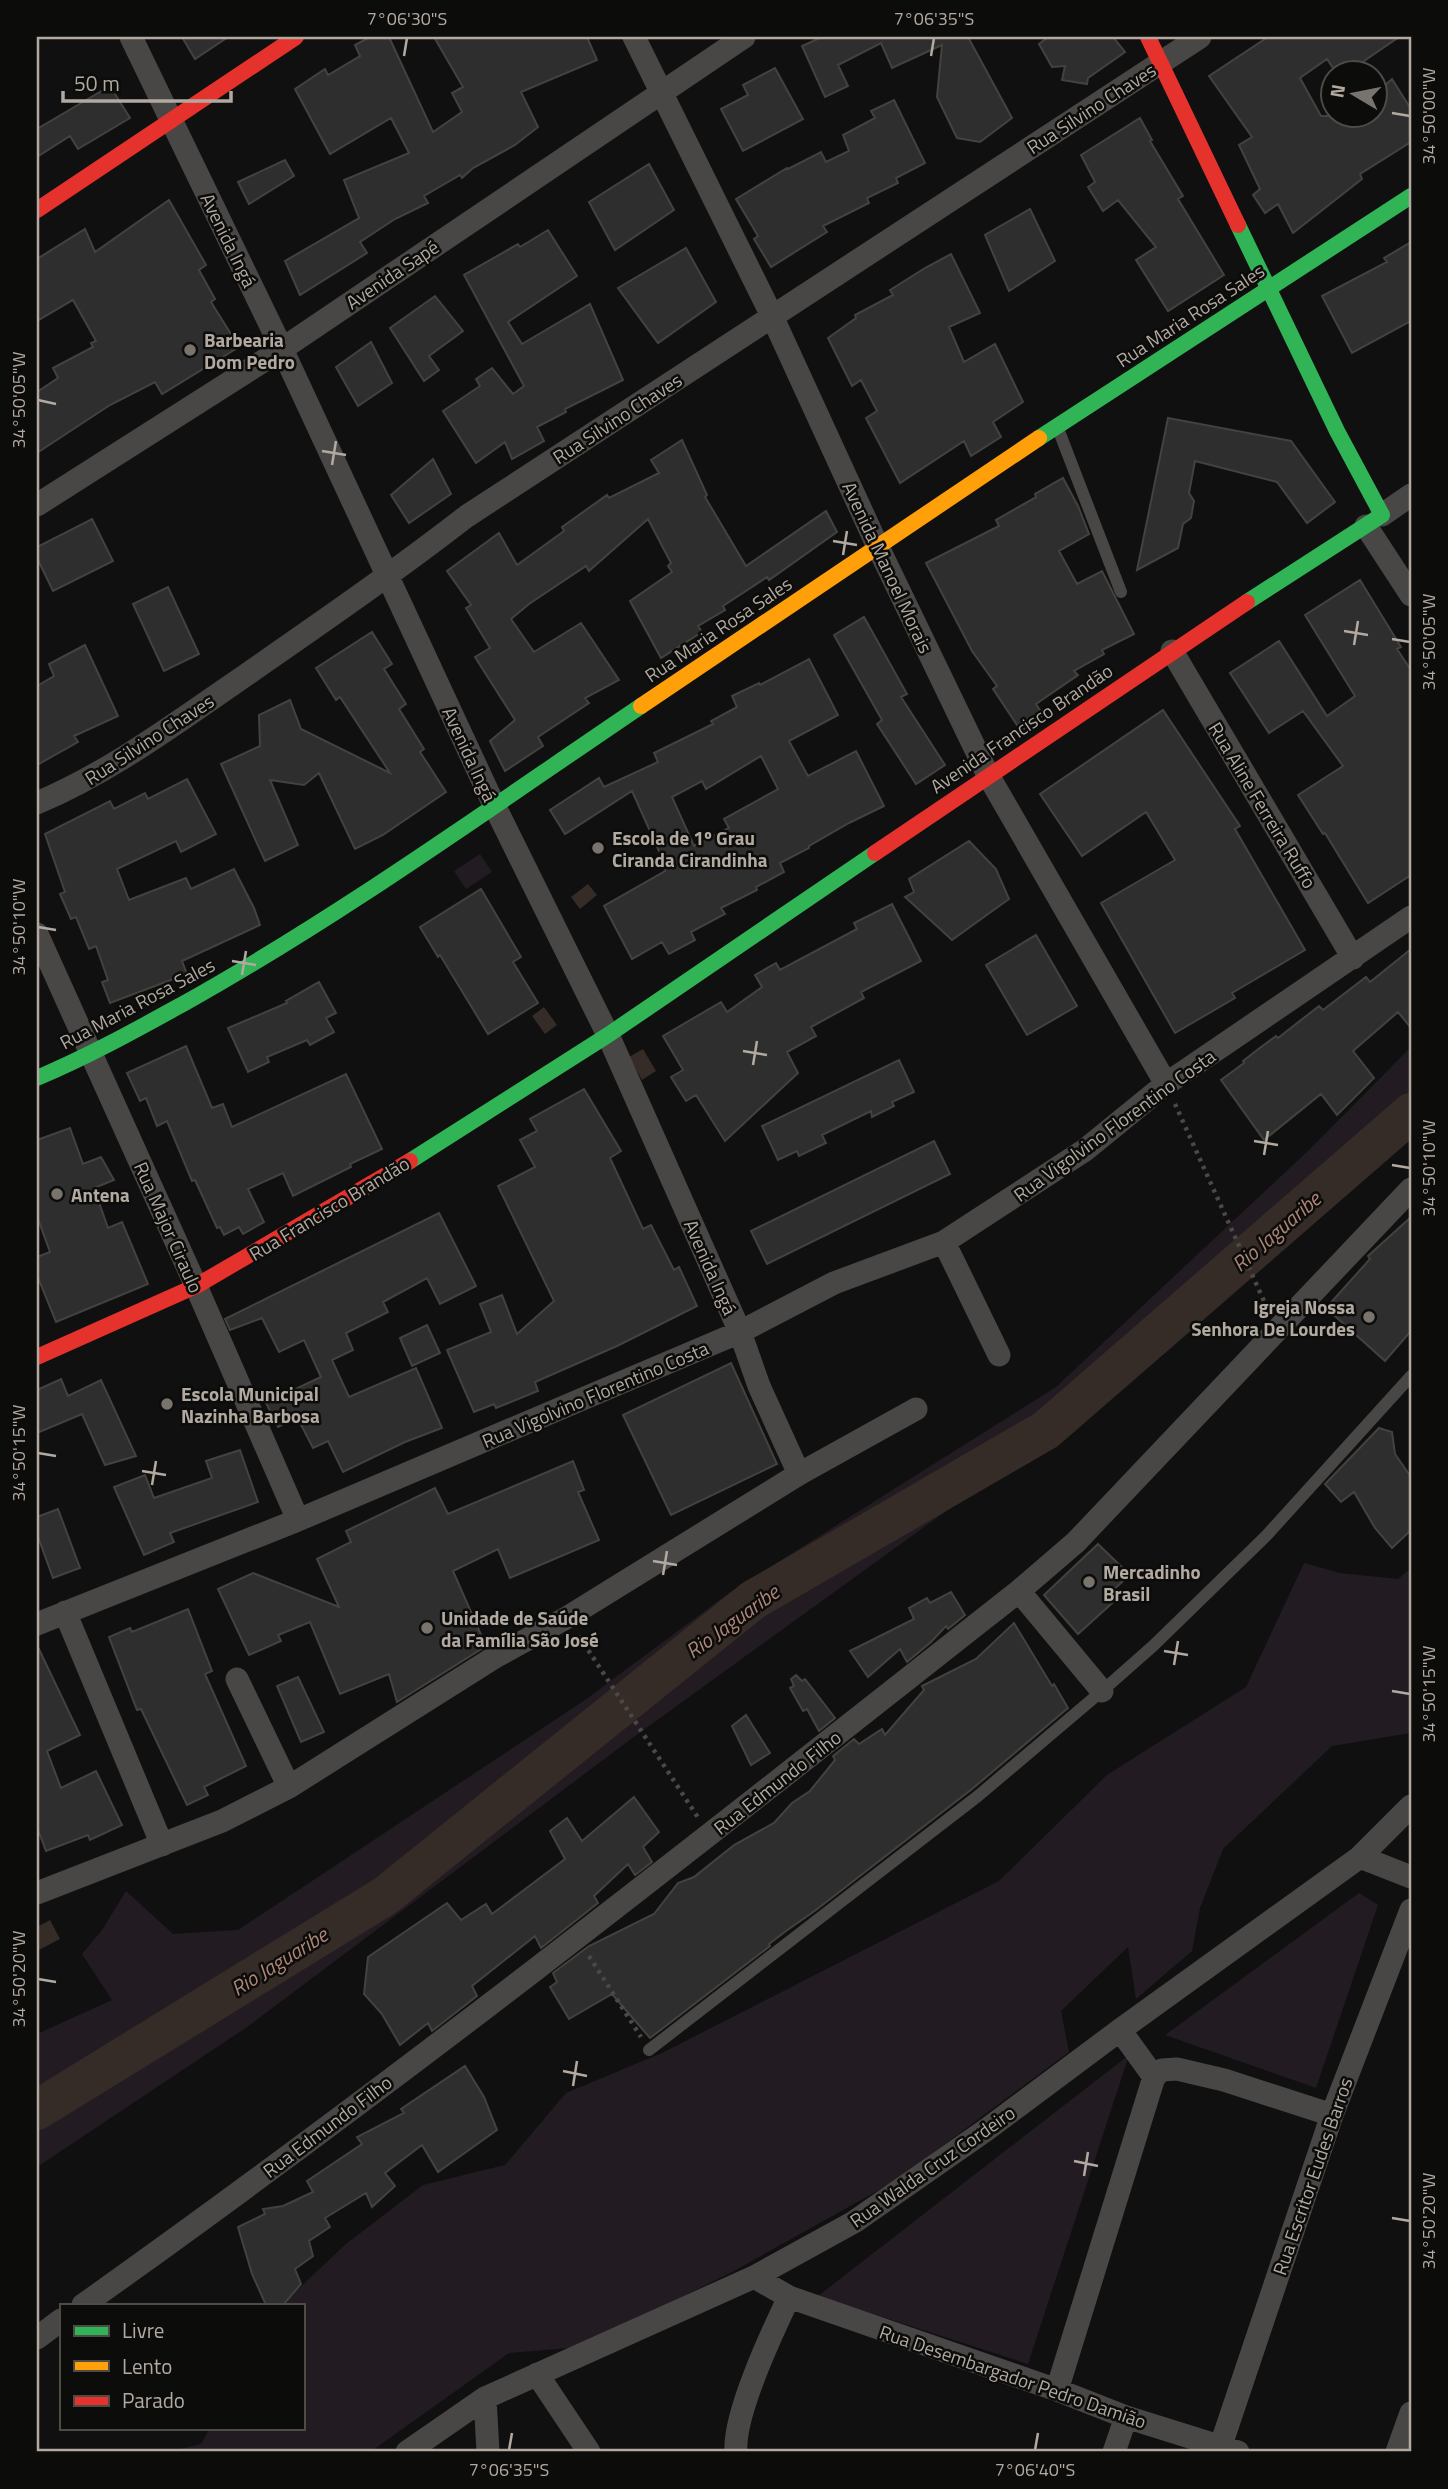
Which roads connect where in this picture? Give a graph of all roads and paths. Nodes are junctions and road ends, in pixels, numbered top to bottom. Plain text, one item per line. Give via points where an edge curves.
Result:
1 (131, 37) edge
2 (296, 37) edge
3 (634, 37) edge
4 (744, 37) edge
5 (1148, 37) edge
6 (1200, 37) edge
7 (1161, 63) junction
8 (662, 91) junction
9 (171, 119) junction
10 (1411, 196) edge
11 (37, 210) edge
12 (1270, 289) junction
13 (772, 316) junction
14 (282, 349) junction
15 (1057, 426) junction
16 (1411, 495) edge
17 (37, 505) edge
18 (1373, 521) junction
19 (878, 547) junction
20 (387, 578) junction
21 (1121, 592) dead end
22 (1411, 595) edge
23 (1172, 651) junction
24 (988, 775) junction
25 (37, 803) edge
26 (494, 805) junction
27 (1411, 917) edge
28 (37, 934) edge
29 (1353, 958) junction
30 (608, 1035) junction
31 (91, 1055) junction
32 (37, 1078) edge
33 (1166, 1084) junction
34 (1411, 1189) edge
35 (944, 1242) junction
36 (196, 1286) junction
37 (1263, 1297) dead end
38 (740, 1332) junction
39 (999, 1355) dead end
40 (37, 1357) edge
41 (1411, 1376) edge
42 (916, 1409) dead end
43 (799, 1474) junction
44 (298, 1520) junction
45 (1019, 1591) junction
46 (65, 1612) junction
47 (568, 1617) junction
48 (37, 1624) edge
49 (237, 1679) dead end
50 (1102, 1691) junction
51 (289, 1787) junction
52 (1411, 1806) edge
53 (710, 1835) junction
54 (162, 1845) junction
55 (1360, 1857) junction
56 (1411, 1877) edge
57 (37, 1893) edge
58 (1411, 1910) edge
59 (577, 1938) junction
60 (1120, 2030) junction
61 (649, 2050) joint
62 (1154, 2077) junction
63 (1332, 2115) junction
64 (754, 2277) junction
65 (789, 2297) junction
66 (84, 2304) edge
67 (60, 2321) edge
68 (37, 2338) edge
69 (537, 2374) junction
70 (1058, 2390) junction
71 (485, 2398) junction
72 (1411, 2413) edge
73 (1126, 2417) junction
74 (1229, 2449) edge
75 (407, 2452) edge
76 (488, 2452) edge
77 (589, 2452) edge
78 (737, 2452) edge
79 (1114, 2452) edge
80 (1397, 2452) edge

1 - 9 street, Avenida Ingá
2 - 9 street
3 - 8 street, Avenida Manoel Morais
4 - 8 street, Avenida Sapé
5 - 7 street
6 - 7 street, Rua Silvino Chaves
7 - 12 street
7 - 13 street, Rua Silvino Chaves
8 - 13 street, Avenida Manoel Morais
8 - 14 street, Avenida Sapé
9 - 11 street
9 - 14 street, Avenida Ingá
10 - 12 street, Rua Maria Rosa Sales
12 - 15 street, Rua Maria Rosa Sales
12 - 18 street via 1337,430
13 - 19 street, Avenida Manoel Morais
13 - 20 street, Rua Silvino Chaves via 467,516
14 - 17 street, Avenida Sapé
14 - 20 street, Avenida Ingá
15 - 19 street, Rua Maria Rosa Sales
15 - 21 lane
16 - 18 street
18 - 22 street
18 - 23 street, Avenida Francisco Brandão
19 - 24 street, Avenida Manoel Morais
19 - 26 street, Rua Maria Rosa Sales
20 - 25 street, Rua Silvino Chaves via 137,750
20 - 26 street, Avenida Ingá
23 - 24 street, Avenida Francisco Brandão
23 - 29 street, Rua Aline Ferreira Ruffo
24 - 30 street, Avenida Francisco Brandão
24 - 33 street, Avenida Manoel Morais
26 - 30 street, Avenida Ingá
26 - 31 street, Rua Maria Rosa Sales via 251,966
27 - 29 street, Rua Vigolvino Florentino Costa
28 - 31 street, Rua Major Ciraulo
29 - 33 street, Rua Vigolvino Florentino Costa
30 - 36 street, Rua Francisco Brandão via 388,1175
30 - 38 street, Avenida Ingá
31 - 32 street, Rua Maria Rosa Sales
31 - 36 street, Rua Major Ciraulo
33 - 35 street, Rua Vigolvino Florentino Costa via 1084,1150
33 - 37 path
34 - 45 street, Rua Edmundo Filho via 1076,1542
35 - 38 street, Rua Vigolvino Florentino Costa via 834,1283
35 - 39 street
36 - 40 street, Rua Francisco Brandão
36 - 44 street, Rua Major Ciraulo
38 - 43 street, Avenida Ingá
38 - 44 street, Rua Vigolvino Florentino Costa
41 - 50 lane via 1266,1536
42 - 43 street
43 - 47 street
44 - 46 street, Rua Vigolvino Florentino Costa
45 - 50 street
45 - 53 street, Rua Edmundo Filho
46 - 48 street, Rua Vigolvino Florentino Costa
46 - 54 street
47 - 51 street via 495,1657
47 - 53 path
49 - 51 street
50 - 61 lane via 978,1796
51 - 54 street
52 - 55 street, Rua Walda Cruz Cordeiro
53 - 59 street, Rua Edmundo Filho
54 - 57 street
55 - 56 street
55 - 60 street, Rua Walda Cruz Cordeiro
58 - 63 street, Rua Escritor Eudes Barros
59 - 61 path
59 - 66 street, Rua Edmundo Filho
60 - 62 street
60 - 64 street, Rua Walda Cruz Cordeiro via 854,2222
62 - 63 street via 1162,2070 1177,2069
62 - 70 street
63 - 74 street, Rua Escritor Eudes Barros
64 - 65 street, Rua Desembargador Pedro Damião
64 - 69 street, Rua Walda Cruz Cordeiro
65 - 70 street, Rua Desembargador Pedro Damião
65 - 78 street via 745,2406
67 - 68 street
69 - 71 street, Rua Walda Cruz Cordeiro
69 - 77 street
70 - 73 street, Rua Desembargador Pedro Damião
71 - 75 street, Rua Walda Cruz Cordeiro
71 - 76 street
72 - 80 street
73 - 74 street, Rua Desembargador Pedro Damião
73 - 79 street

